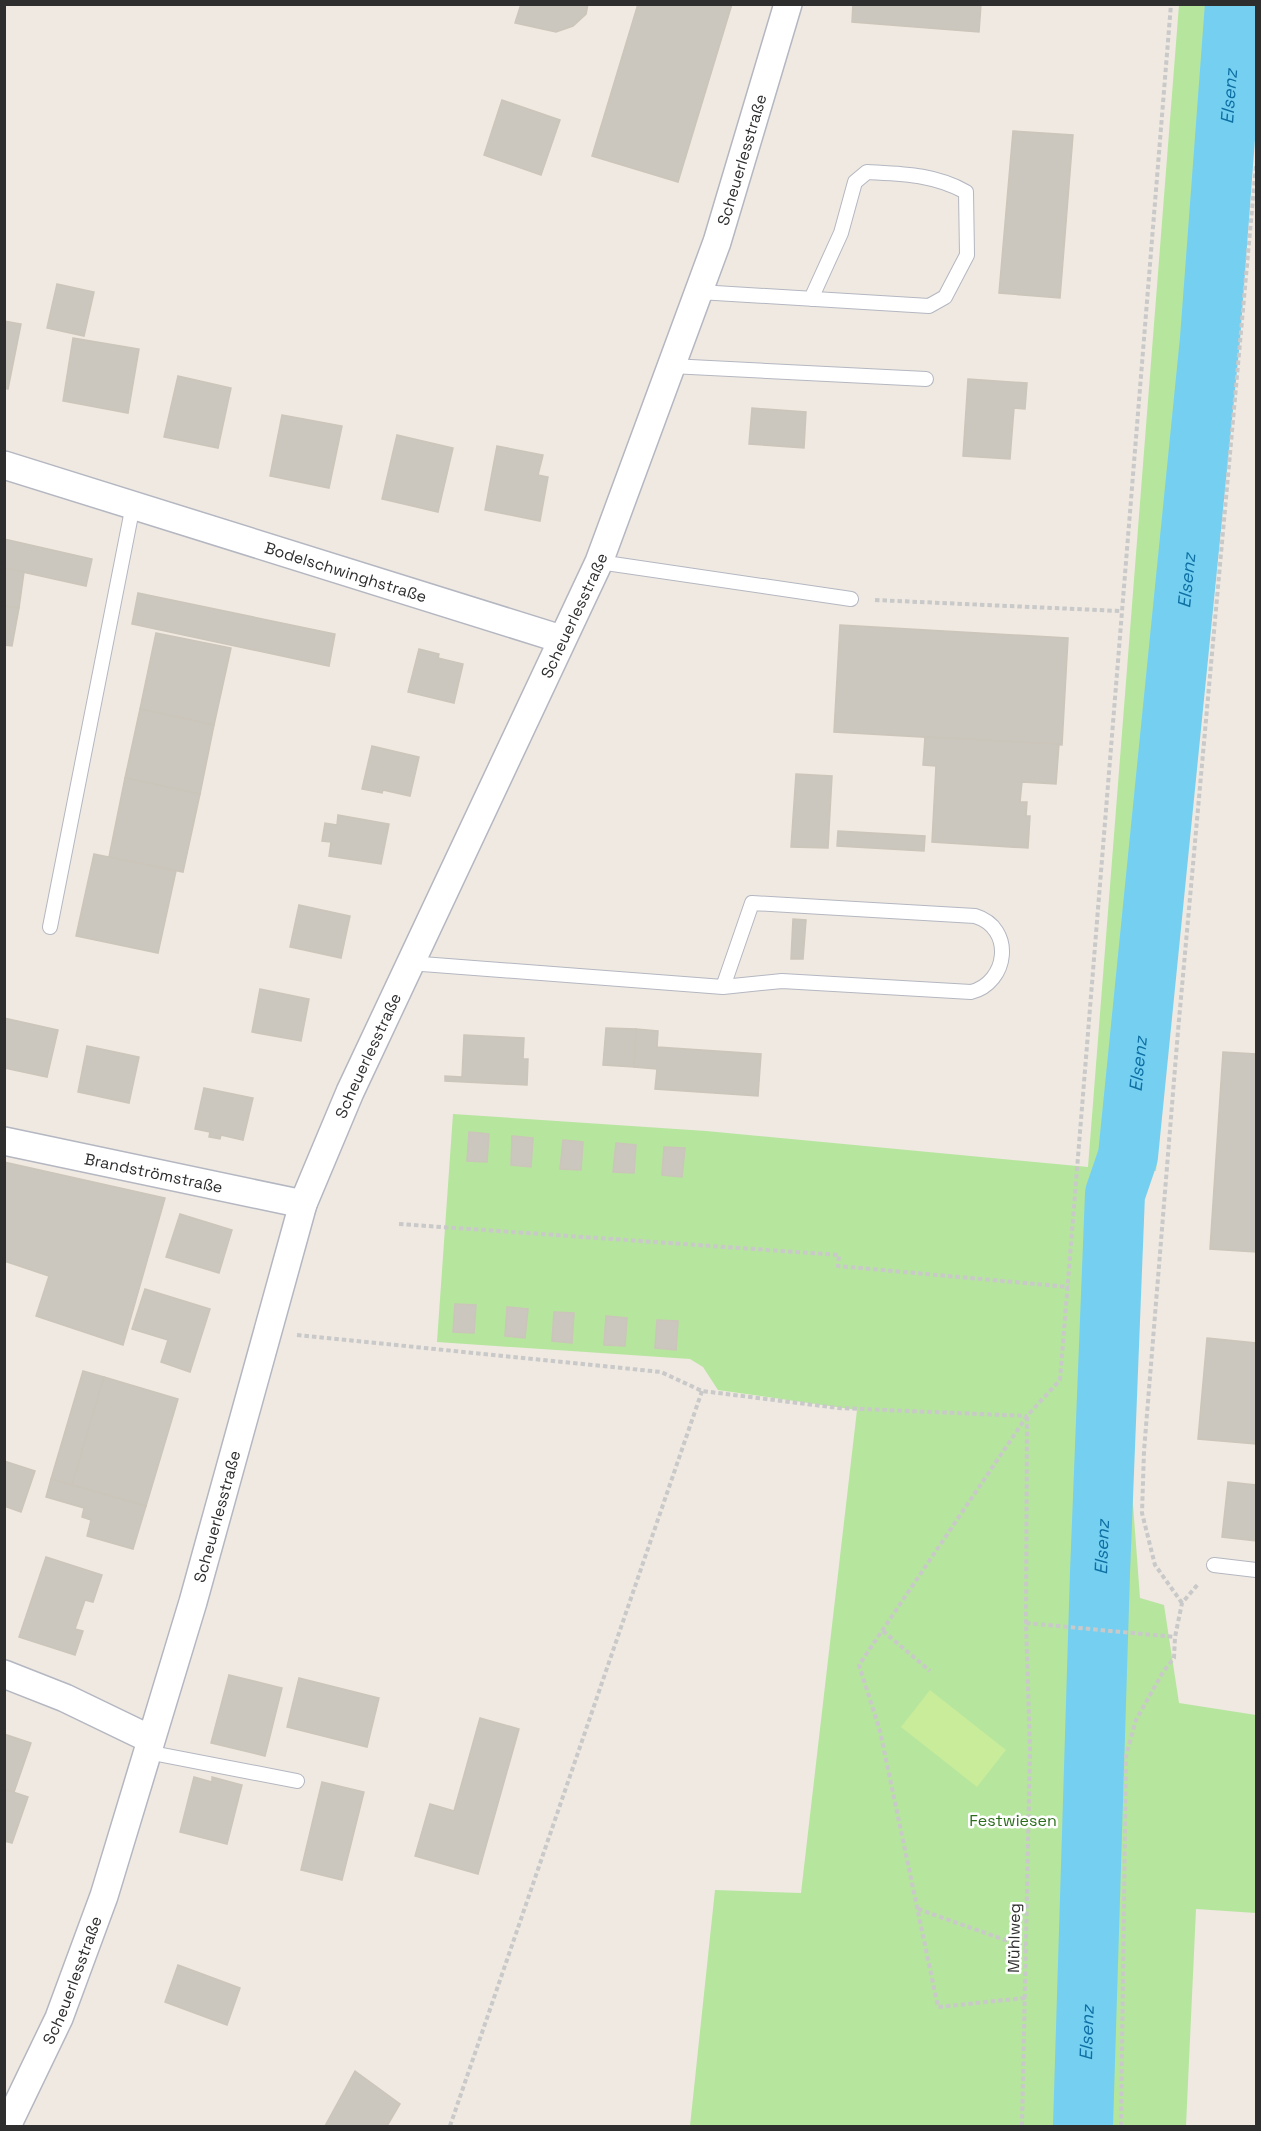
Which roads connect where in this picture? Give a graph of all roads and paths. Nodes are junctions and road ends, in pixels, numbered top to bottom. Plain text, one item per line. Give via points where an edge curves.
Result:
1 (788, 4) edge
2 (1171, 4) edge
3 (1257, 165) edge
4 (699, 292) junction
5 (811, 300) junction
6 (671, 366) junction
7 (926, 379) dead end
8 (4, 465) edge
9 (133, 505) junction
10 (599, 562) junction
11 (851, 599) joint
12 (1120, 611) junction
13 (561, 639) junction
14 (50, 927) dead end
15 (410, 963) junction
16 (723, 987) junction
17 (4, 1142) edge
18 (303, 1204) junction
19 (399, 1224) dead end
20 (1069, 1287) junction
21 (267, 1333) junction
22 (702, 1391) junction
23 (1027, 1416) junction
24 (1215, 1565) joint
25 (1257, 1570) edge
26 (1182, 1603) junction
27 (1026, 1623) junction
28 (883, 1630) junction
29 (1175, 1637) junction
30 (930, 1671) dead end
31 (4, 1674) edge
32 (148, 1745) junction
33 (297, 1781) dead end
34 (918, 1909) junction
35 (1025, 1947) junction
36 (1025, 1998) junction
37 (7, 2127) edge
38 (450, 2127) edge
39 (1022, 2127) edge
40 (1121, 2127) edge

1 - 4 street, Scheuerlesstraße
2 - 12 path
3 - 26 path via 1144,1451 1142,1513 1155,1565
4 - 5 lane
4 - 6 street, Scheuerlesstraße
5 - 5 lane via 929,306 945,297 967,255 966,192 948,181 920,175 867,172 855,182 841,233
6 - 7 lane
6 - 10 street, Scheuerlesstraße
8 - 9 street, Bodelschwinghstraße
9 - 13 street, Bodelschwinghstraße
9 - 14 lane
10 - 11 lane
10 - 13 street, Scheuerlesstraße
11 - 12 path
12 - 20 path
13 - 15 street, Scheuerlesstraße
15 - 16 lane
15 - 18 street, Scheuerlesstraße
16 - 16 lane via 782,981 971,992 994,979 1003,956 1002,944 989,923 975,916 752,903
17 - 18 street, Brandströmstraße
18 - 21 street, Scheuerlesstraße
19 - 20 path via 839,1255 838,1266
20 - 23 path via 1060,1380
21 - 22 path via 661,1372
21 - 32 street, Scheuerlesstraße via 193,1602
22 - 23 path via 857,1409
22 - 38 path
23 - 27 path, Mühlweg
23 - 28 path
24 - 25 lane
24 - 26 path
26 - 29 path
27 - 29 path
27 - 35 path, Mühlweg via 1030,1750
28 - 30 path
28 - 34 path via 859,1665 880,1731
29 - 40 path via 1174,1658 1136,1720 1126,1756
31 - 32 street via 65,1698
32 - 33 lane
32 - 37 street, Scheuerlesstraße via 104,1896 59,2018
34 - 35 path
34 - 36 path via 938,2007
35 - 36 path, Mühlweg
36 - 39 path, Mühlweg

